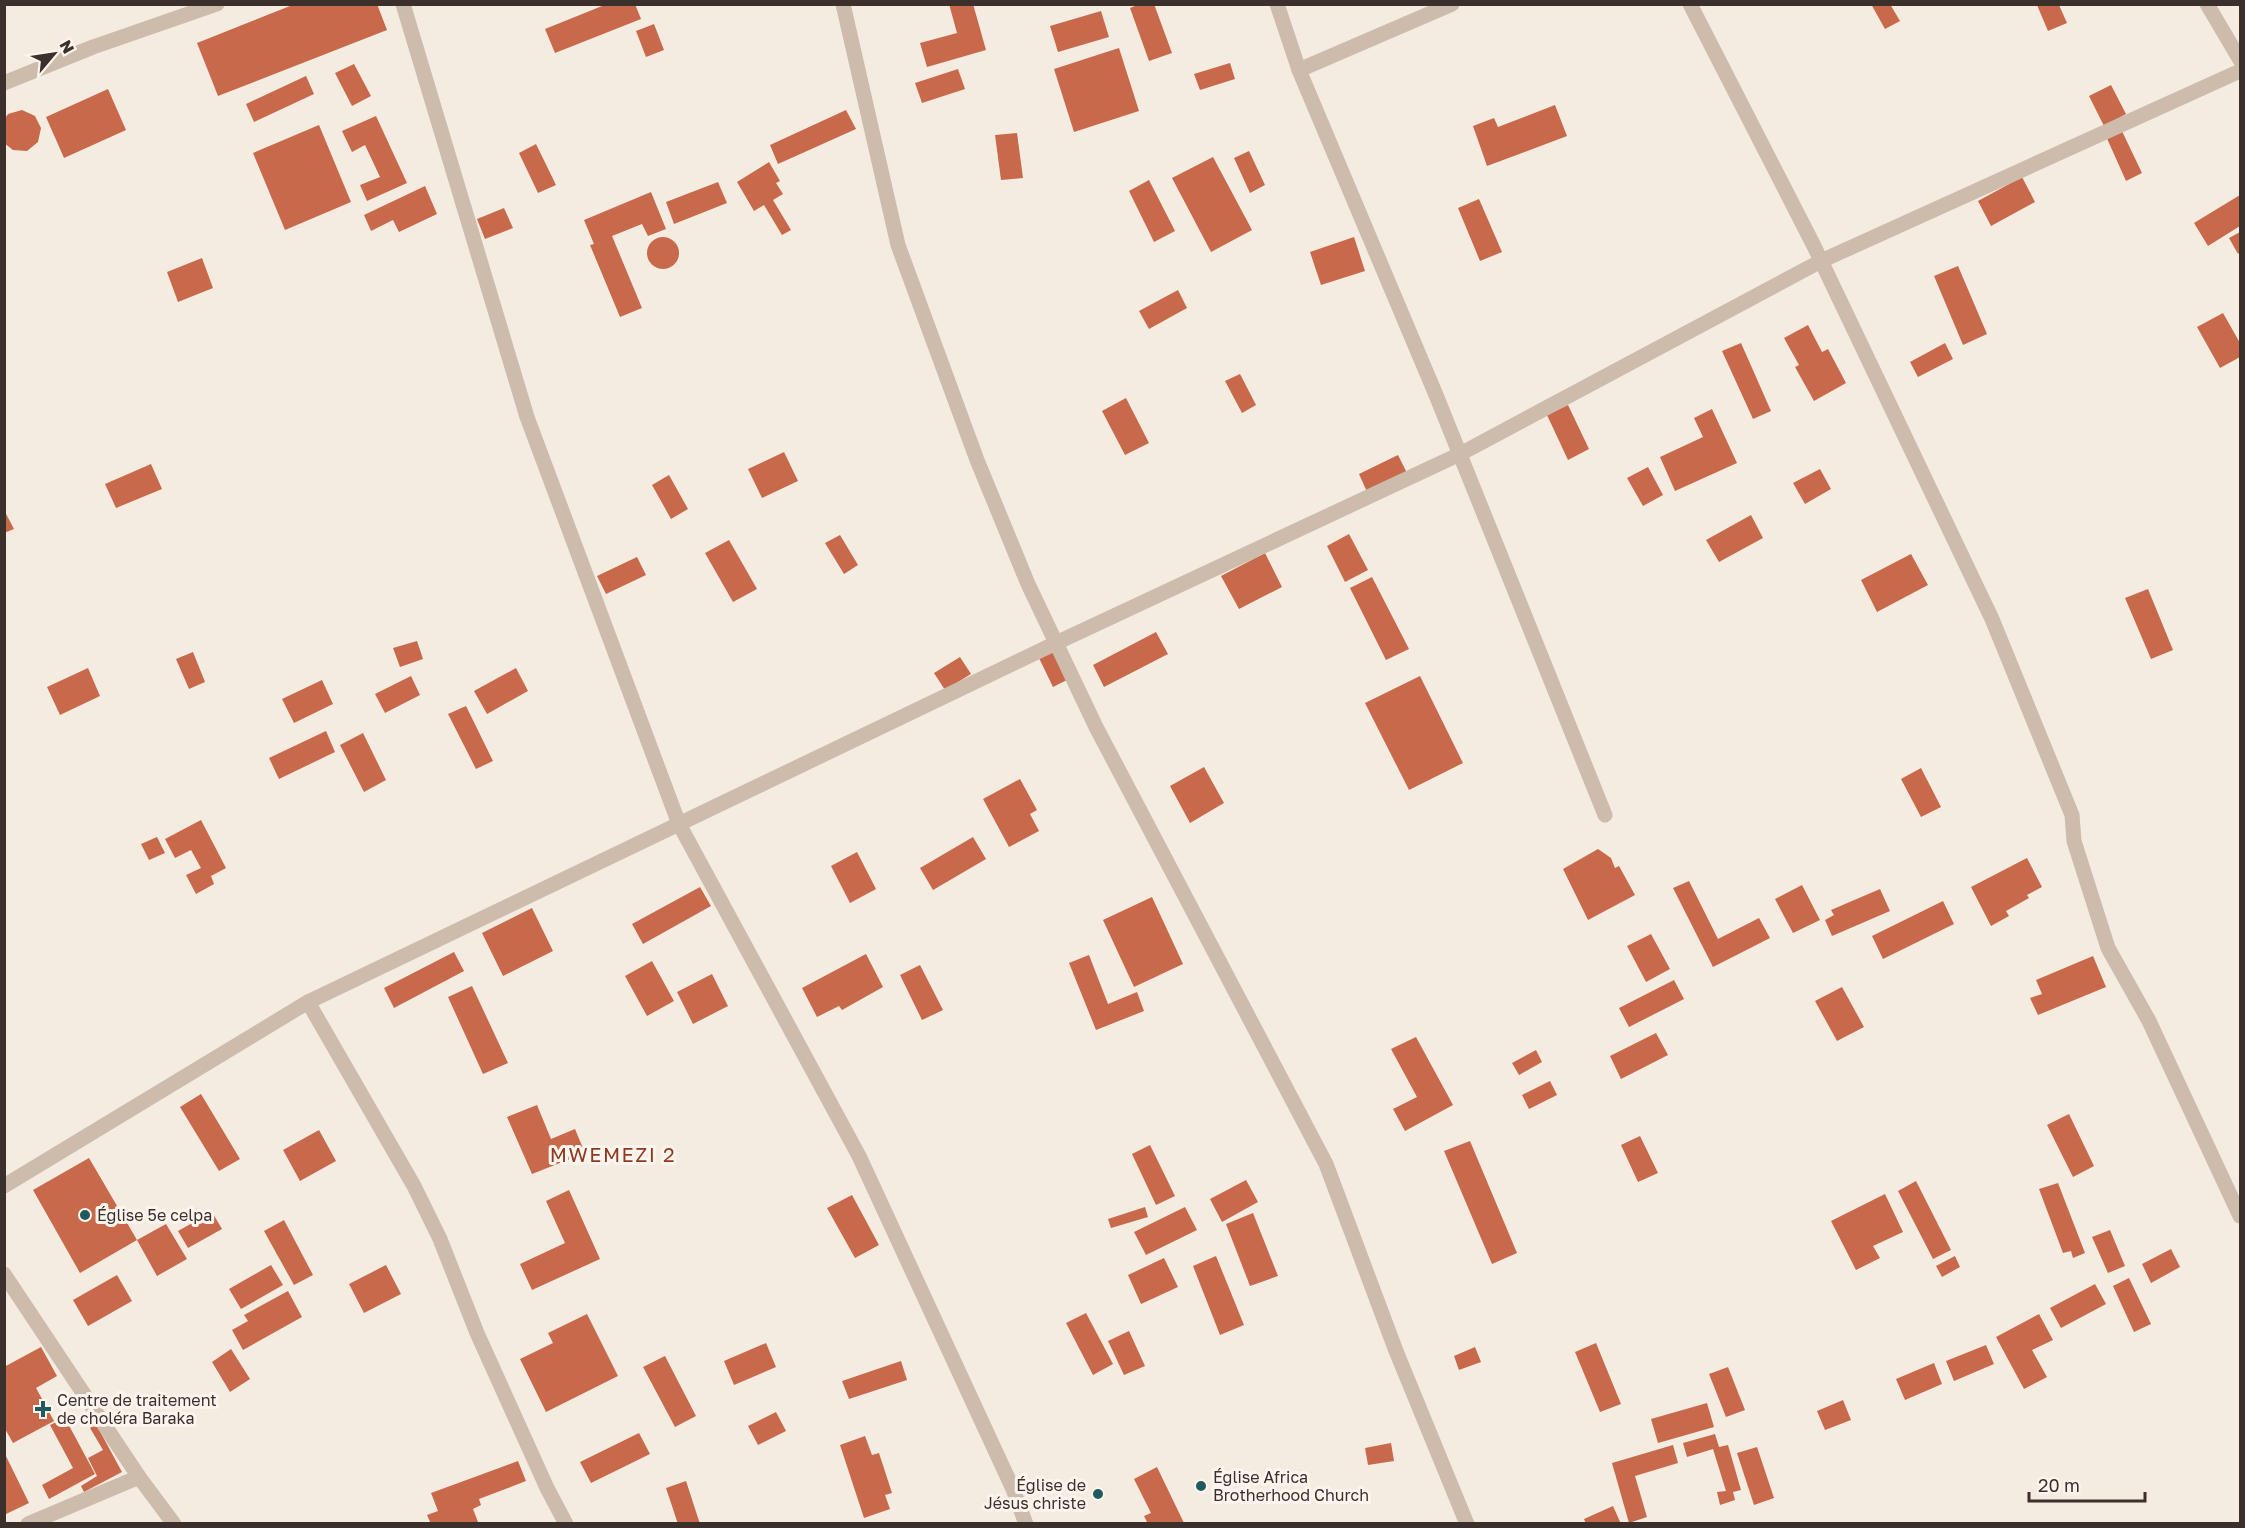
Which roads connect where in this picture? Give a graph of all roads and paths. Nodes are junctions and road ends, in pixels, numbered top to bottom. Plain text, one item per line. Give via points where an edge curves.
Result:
1 (217, 4) edge
2 (403, 4) edge
3 (843, 4) edge
4 (1277, 4) edge
5 (1452, 4) edge
6 (1690, 4) edge
7 (2207, 4) edge
8 (2241, 60) edge
9 (1299, 70) junction
10 (2241, 71) edge
11 (4, 83) edge
12 (1821, 261) junction
13 (1460, 453) junction
14 (1056, 643) junction
15 (1605, 815) dead end
16 (680, 824) junction
17 (308, 1002) junction
18 (4, 1186) edge
19 (2241, 1216) edge
20 (4, 1274) edge
21 (139, 1477) junction
22 (28, 1524) edge
23 (174, 1524) edge
24 (566, 1524) edge
25 (1026, 1524) edge
26 (1467, 1524) edge

1 - 11 street
2 - 16 street via 527,417
3 - 14 street via 898,245 977,460
4 - 9 street
5 - 9 street
6 - 12 street
7 - 8 street
9 - 13 street
10 - 12 street
12 - 13 street
12 - 19 street via 1992,619 2072,815 2074,841 2108,948 2149,1021
13 - 14 street
13 - 15 street
14 - 16 street
14 - 26 street via 1101,738 1326,1164 1396,1351
16 - 17 street
16 - 25 street via 859,1156
17 - 18 street
17 - 24 street via 414,1186
20 - 21 street
21 - 22 street
21 - 23 street

